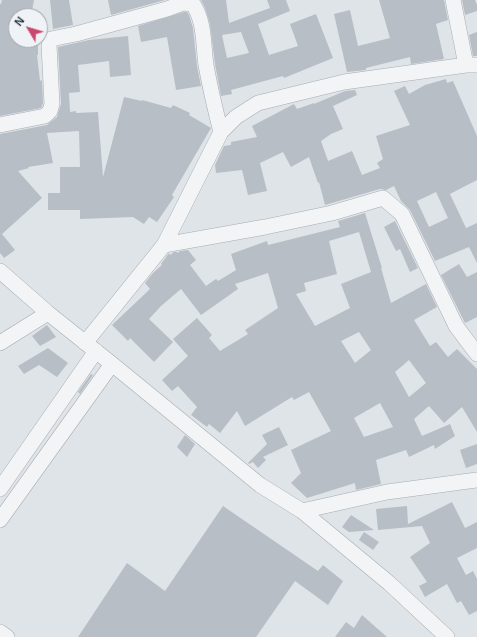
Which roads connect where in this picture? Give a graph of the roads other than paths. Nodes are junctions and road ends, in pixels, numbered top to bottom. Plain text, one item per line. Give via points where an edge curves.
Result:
1 (453, 0) edge
2 (471, 65) edge
3 (0, 125) edge
4 (221, 132) junction
5 (164, 245) junction
6 (0, 271) edge
7 (48, 313) junction
8 (0, 343) edge
9 (90, 347) junction
10 (477, 354) edge
11 (112, 364) junction
12 (63, 398) junction
13 (80, 409) junction
14 (12, 472) junction
15 (477, 480) edge
16 (28, 482) junction
17 (0, 489) edge
18 (302, 511) junction
19 (0, 520) edge
20 (0, 632) edge
21 (7, 637) edge
22 (447, 637) edge

1 - 2 street
2 - 4 street via 344,82 258,103 236,117
3 - 4 street via 45,116 50,111 51,39 183,3 193,4 202,26 213,104
4 - 5 street
5 - 9 street
5 - 10 street via 265,228 383,198 402,214 456,326
6 - 7 street
7 - 8 street
7 - 9 street
9 - 11 street
9 - 12 street
11 - 13 street
11 - 18 street via 260,485
12 - 13 street
12 - 14 street
13 - 16 street
14 - 16 street
14 - 17 street
15 - 18 street via 388,492
16 - 19 street
18 - 22 street via 389,583
20 - 21 street

